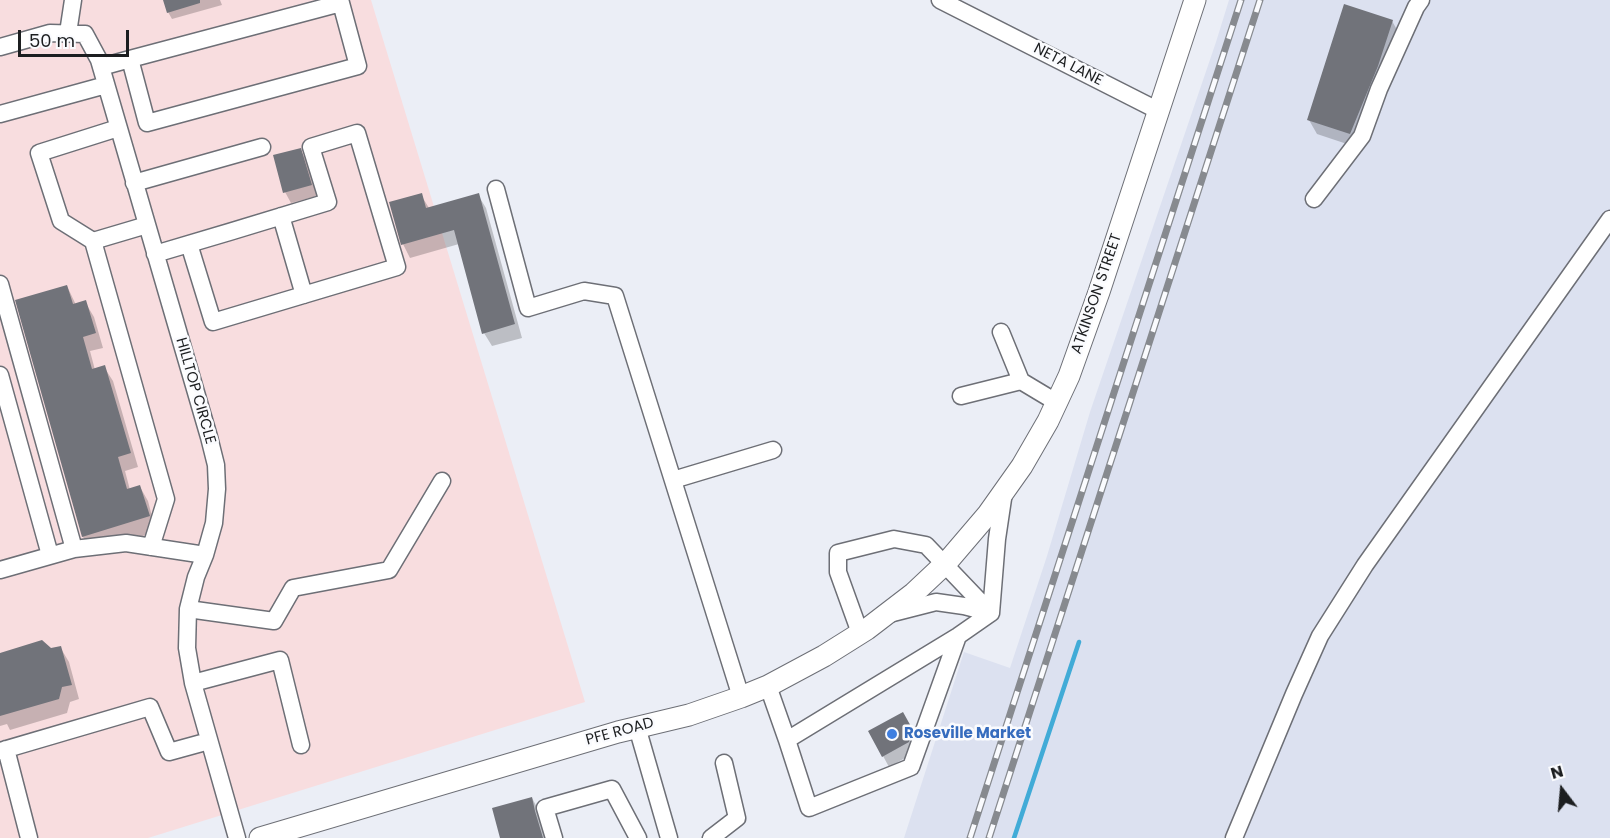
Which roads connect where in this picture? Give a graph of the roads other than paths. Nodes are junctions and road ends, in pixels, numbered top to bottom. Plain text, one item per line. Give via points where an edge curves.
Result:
1 (74, 0) edge
2 (940, 0) edge
3 (1195, 0) edge
4 (1413, 2) edge
5 (68, 33) junction
6 (0, 47) edge
7 (130, 59) junction
8 (101, 67) junction
9 (106, 85) junction
10 (1159, 111) junction
11 (0, 114) edge
12 (118, 128) junction
13 (262, 147) dead end
14 (134, 183) junction
15 (496, 189) dead end
16 (1314, 199) dead end
17 (281, 216) junction
18 (1610, 219) edge
19 (147, 225) junction
20 (93, 241) junction
21 (189, 244) junction
22 (155, 254) junction
23 (0, 284) edge
24 (304, 295) junction
25 (2, 302) edge
26 (1001, 332) dead end
27 (0, 375) edge
28 (1021, 381) junction
29 (961, 396) dead end
30 (1056, 402) junction
31 (773, 450) dead end
32 (673, 480) junction
33 (442, 481) dead end
34 (1004, 491) junction
35 (151, 547) junction
36 (74, 549) junction
37 (50, 555) junction
38 (205, 555) junction
39 (946, 563) junction
40 (0, 570) edge
41 (188, 609) junction
42 (991, 613) junction
43 (885, 616) junction
44 (860, 633) junction
45 (958, 636) junction
46 (193, 683) junction
47 (768, 686) junction
48 (741, 698) junction
49 (637, 727) junction
50 (787, 740) junction
51 (209, 741) junction
52 (301, 745) dead end
53 (3, 750) edge
54 (724, 763) dead end
55 (29, 838) edge
56 (237, 838) edge
57 (260, 838) edge
58 (554, 838) edge
59 (638, 838) edge
60 (669, 838) edge
61 (711, 838) edge
62 (1234, 838) edge

1 - 5 street
2 - 10 street, NETA LANE
3 - 10 main road, ATKINSON STREET
4 - 16 street via 1362,136
5 - 6 street via 50,33
5 - 8 street, HILLTOP CIRCLE via 85,34
7 - 7 street via 341,3 358,66 147,123
7 - 8 street
8 - 9 street, HILLTOP CIRCLE
9 - 11 street
9 - 12 street, HILLTOP CIRCLE
10 - 30 main road, ATKINSON STREET via 1099,292
12 - 14 street, HILLTOP CIRCLE
12 - 20 street via 39,153 60,220
13 - 14 street
14 - 19 street, HILLTOP CIRCLE
15 - 32 street via 528,308 584,291 615,296
17 - 21 street
17 - 24 street
17 - 24 street via 328,202 311,147 357,133 397,267
18 - 62 street via 1332,615 1304,670
19 - 20 street
19 - 22 street, HILLTOP CIRCLE
20 - 35 street via 166,499
21 - 22 street
21 - 24 street via 213,322
22 - 38 street, HILLTOP CIRCLE via 216,465 214,523
23 - 25 street
25 - 36 street
26 - 28 street
27 - 37 street
28 - 29 street
28 - 30 street
30 - 34 main road, ATKINSON STREET
31 - 32 street
32 - 48 street
33 - 41 street via 389,570 293,588 274,621
34 - 39 main road, ATKINSON STREET
34 - 42 street
35 - 36 street via 126,543
35 - 38 street
36 - 37 street
37 - 40 street
38 - 41 street, HILLTOP CIRCLE
39 - 42 street
39 - 43 main road, PFE ROAD
39 - 44 street via 926,545 894,539 838,553 838,572
41 - 46 street, HILLTOP CIRCLE via 187,648
42 - 43 street via 936,602
42 - 45 street
43 - 44 main road, PFE ROAD
44 - 47 main road, PFE ROAD
45 - 50 street
45 - 50 street via 911,766 809,808
46 - 51 street, HILLTOP CIRCLE
46 - 52 street via 280,660
47 - 48 main road, PFE ROAD
47 - 50 street
48 - 49 main road, PFE ROAD
49 - 57 main road, PFE ROAD
49 - 60 street
51 - 53 street via 169,752 150,707
51 - 56 street, HILLTOP CIRCLE
53 - 55 street
54 - 61 street via 737,818
58 - 59 street via 545,808 612,789

